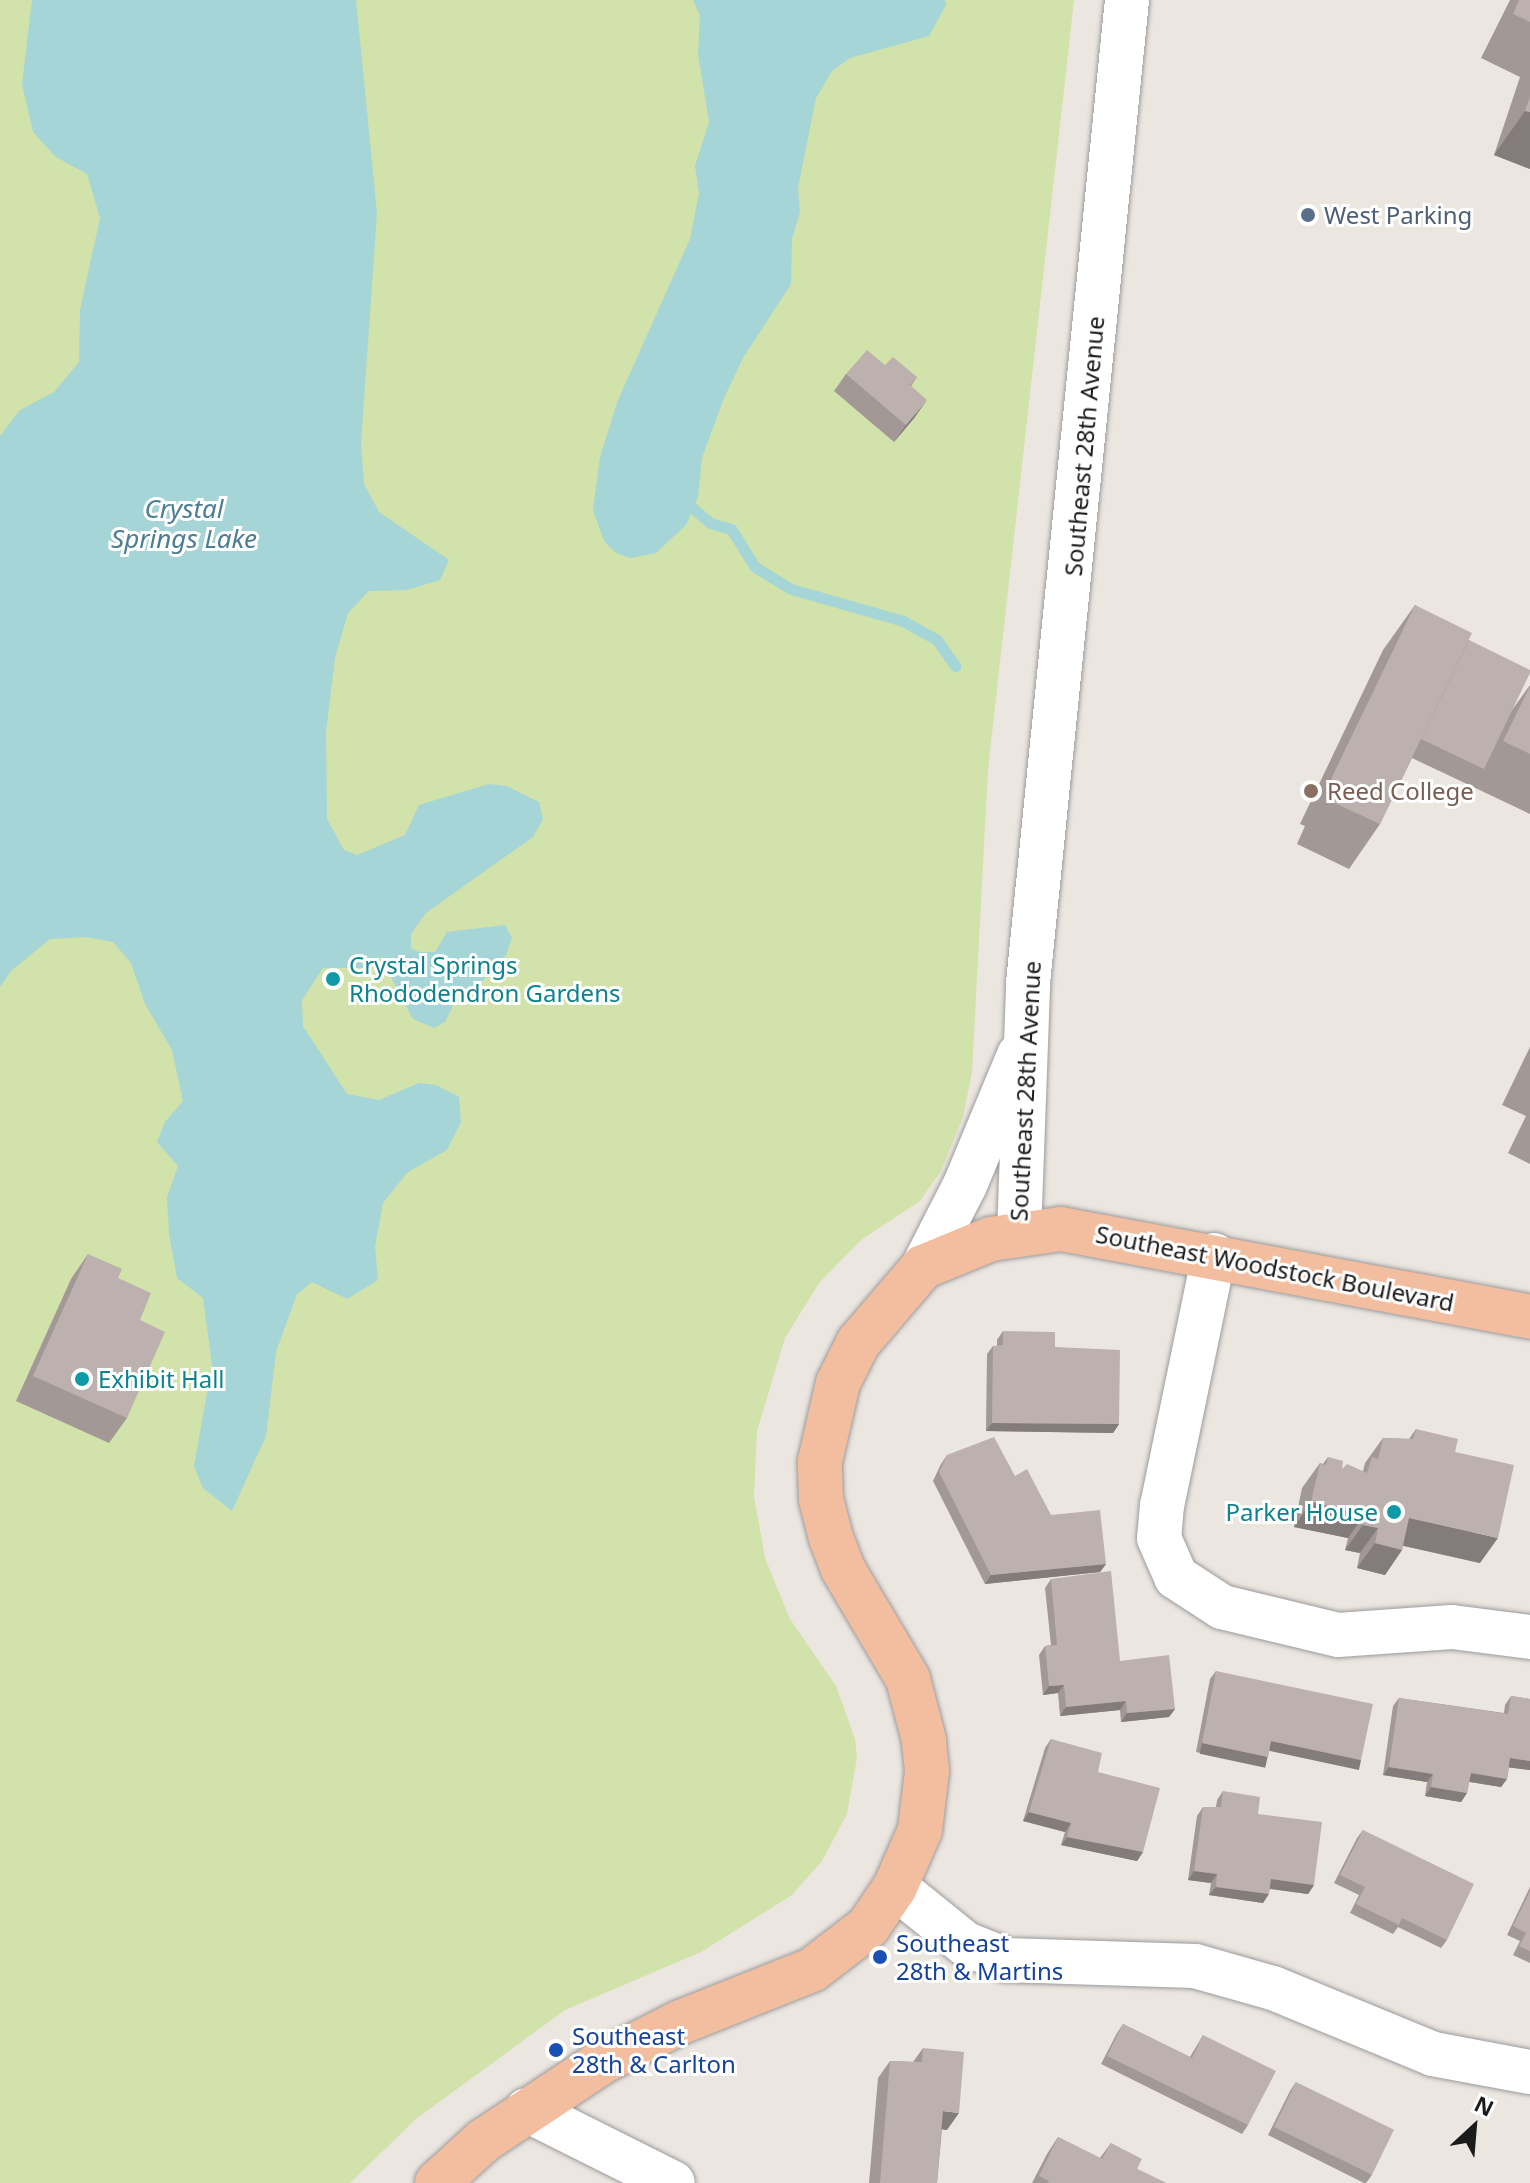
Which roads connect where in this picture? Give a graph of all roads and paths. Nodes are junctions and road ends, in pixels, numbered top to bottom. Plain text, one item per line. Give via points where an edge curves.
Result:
1 (1127, 0) edge
2 (1023, 1046) junction
3 (1019, 1234) junction
4 (1214, 1255) junction
5 (923, 1267) junction
6 (1530, 1317) edge
7 (1530, 1637) edge
8 (895, 1887) junction
9 (1530, 2072) edge
10 (527, 2110) junction
11 (437, 2183) edge
12 (673, 2183) edge

1 - 2 street, Southeast 28th Avenue
2 - 3 street, Southeast 28th Avenue via 1026,1117
2 - 5 street via 965,1185
3 - 4 main road, Southeast Woodstock Boulevard via 1061,1229
3 - 5 main road, Southeast 28th Avenue via 960,1249
4 - 6 main road, Southeast Woodstock Boulevard
4 - 7 street via 1162,1505 1159,1538 1176,1577 1222,1607 1338,1635 1452,1627
5 - 8 main road, Southeast 28th Avenue via 858,1343 834,1396 820,1461 821,1499 831,1538 843,1569 908,1679 924,1740 927,1771 920,1830
8 - 9 street via 966,1944 1006,1960 1195,1966 1273,1988 1433,2054
8 - 10 main road, Southeast 28th Avenue via 868,1927 812,1970 643,2039
10 - 11 main road, Southeast 28th Avenue
10 - 12 street

